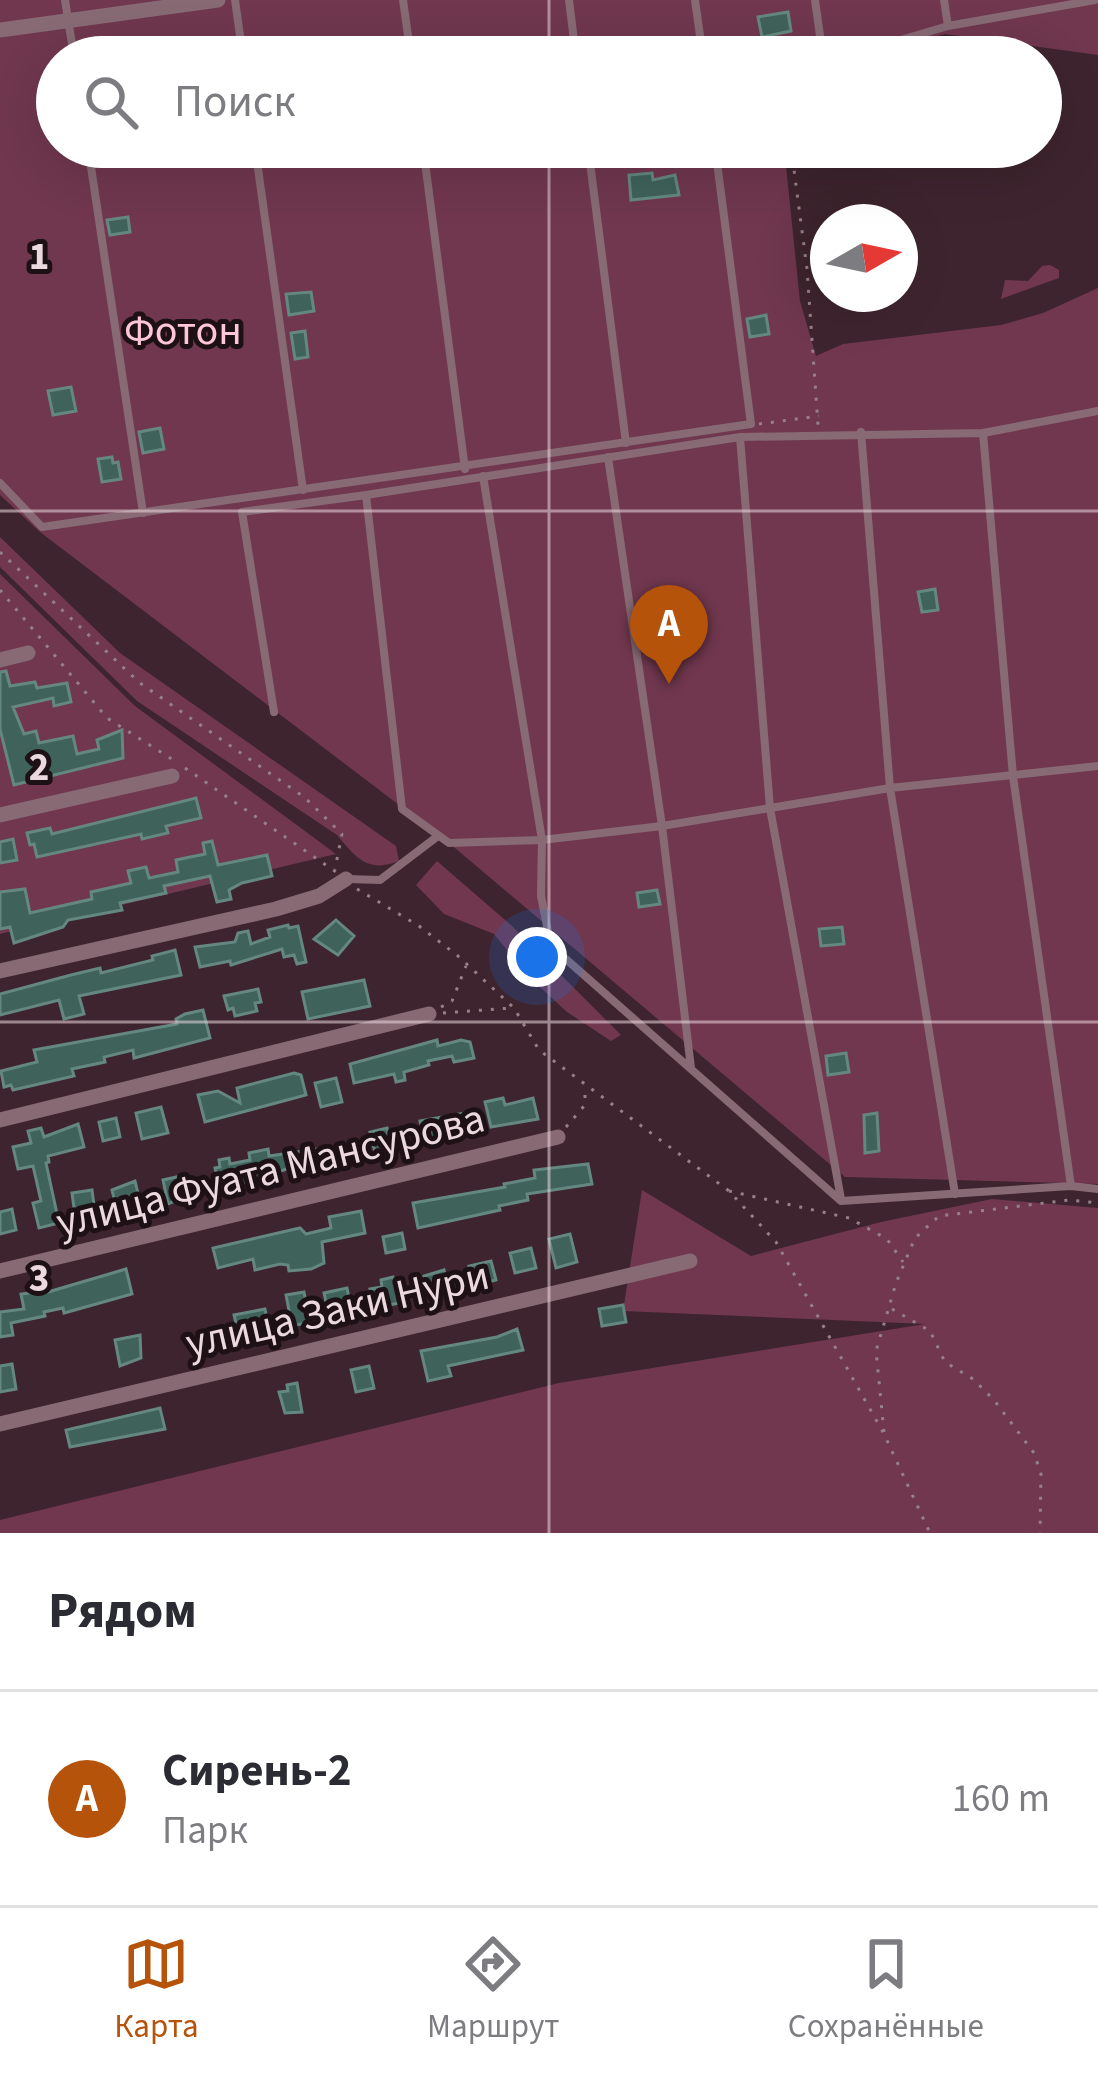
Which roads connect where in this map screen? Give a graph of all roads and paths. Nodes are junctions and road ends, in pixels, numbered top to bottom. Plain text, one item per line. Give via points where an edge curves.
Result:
1 (65, 0) edge
2 (218, 0) edge
3 (235, 0) edge
4 (403, 0) edge
5 (569, 0) edge
6 (695, 0) edge
7 (815, 0) edge
8 (944, 0) edge
9 (1091, 0) edge
10 (69, 21) junction
11 (948, 26) junction
12 (0, 30) edge
13 (71, 36) edge
14 (240, 36) edge
15 (408, 36) edge
16 (573, 36) edge
17 (700, 36) edge
18 (820, 36) edge
19 (914, 36) edge
20 (91, 168) edge
21 (258, 168) edge
22 (426, 168) edge
23 (591, 168) edge
24 (718, 168) edge
25 (793, 168) edge
26 (1098, 411) edge
27 (819, 416) junction
28 (751, 424) junction
29 (861, 432) junction
30 (983, 433) junction
31 (824, 434) junction
32 (740, 437) junction
33 (626, 443) junction
34 (608, 457) junction
35 (465, 469) junction
36 (483, 476) junction
37 (0, 483) edge
38 (303, 491) junction
39 (366, 495) junction
40 (143, 514) junction
41 (0, 552) edge
42 (0, 590) edge
43 (28, 653) dead end
44 (0, 660) edge
45 (274, 712) dead end
46 (1098, 766) edge
47 (172, 776) dead end
48 (1012, 776) junction
49 (890, 788) junction
50 (770, 808) junction
51 (0, 815) edge
52 (662, 826) junction
53 (438, 836) junction
54 (542, 840) junction
55 (340, 875) junction
56 (467, 964) junction
57 (0, 970) edge
58 (514, 1008) junction
59 (429, 1014) junction
60 (692, 1070) junction
61 (585, 1087) junction
62 (0, 1120) edge
63 (558, 1137) joint
64 (1071, 1186) junction
65 (1098, 1190) edge
66 (729, 1191) junction
67 (955, 1194) junction
68 (841, 1201) junction
69 (1098, 1203) edge
70 (690, 1262) dead end
71 (904, 1264) junction
72 (0, 1271) edge
73 (891, 1308) junction
74 (0, 1424) edge
75 (884, 1434) junction
76 (930, 1533) edge
77 (1040, 1533) edge

1 - 10 lane
2 - 10 street
3 - 14 lane
4 - 15 lane
5 - 16 lane
6 - 17 lane
7 - 18 lane
8 - 11 lane
9 - 11 lane
10 - 12 street
10 - 13 lane
11 - 19 lane
20 - 40 lane
21 - 38 lane
22 - 35 lane
23 - 33 lane
24 - 28 lane
25 - 27 path
26 - 30 lane
27 - 28 path
27 - 31 path
28 - 33 lane
29 - 30 lane
29 - 31 lane
29 - 49 lane
30 - 48 lane
31 - 32 lane
32 - 34 lane
32 - 50 lane
33 - 35 lane
34 - 36 lane
34 - 52 lane
35 - 38 lane
36 - 39 lane
36 - 54 lane
37 - 40 lane via 42,527
38 - 40 lane
39 - 45 lane via 242,512
39 - 53 lane via 402,809
41 - 55 path via 140,683 304,797 342,834
42 - 55 path via 107,718
43 - 44 street
46 - 48 lane
47 - 51 street
48 - 49 lane
48 - 64 lane
49 - 50 lane
49 - 67 lane
50 - 52 lane
50 - 68 lane
52 - 54 lane
52 - 60 lane
53 - 54 lane via 448,843
53 - 55 lane via 380,880
54 - 60 lane via 551,946
55 - 56 path
55 - 57 street via 319,896 276,909
56 - 58 path
56 - 59 path via 452,1001
58 - 59 path
58 - 61 path via 539,1050
59 - 62 street
60 - 68 lane
61 - 63 path via 585,1105
61 - 66 path
63 - 72 street, улица Фуата Мансурова
64 - 65 lane
64 - 67 lane
66 - 71 path via 849,1218 887,1239
66 - 75 path via 776,1242
67 - 68 lane
69 - 71 path via 939,1216 915,1238
70 - 74 street, улица Заки Нури
71 - 73 path
73 - 75 path via 876,1351
73 - 77 path via 930,1331 945,1362 994,1400 1034,1453
75 - 76 path

